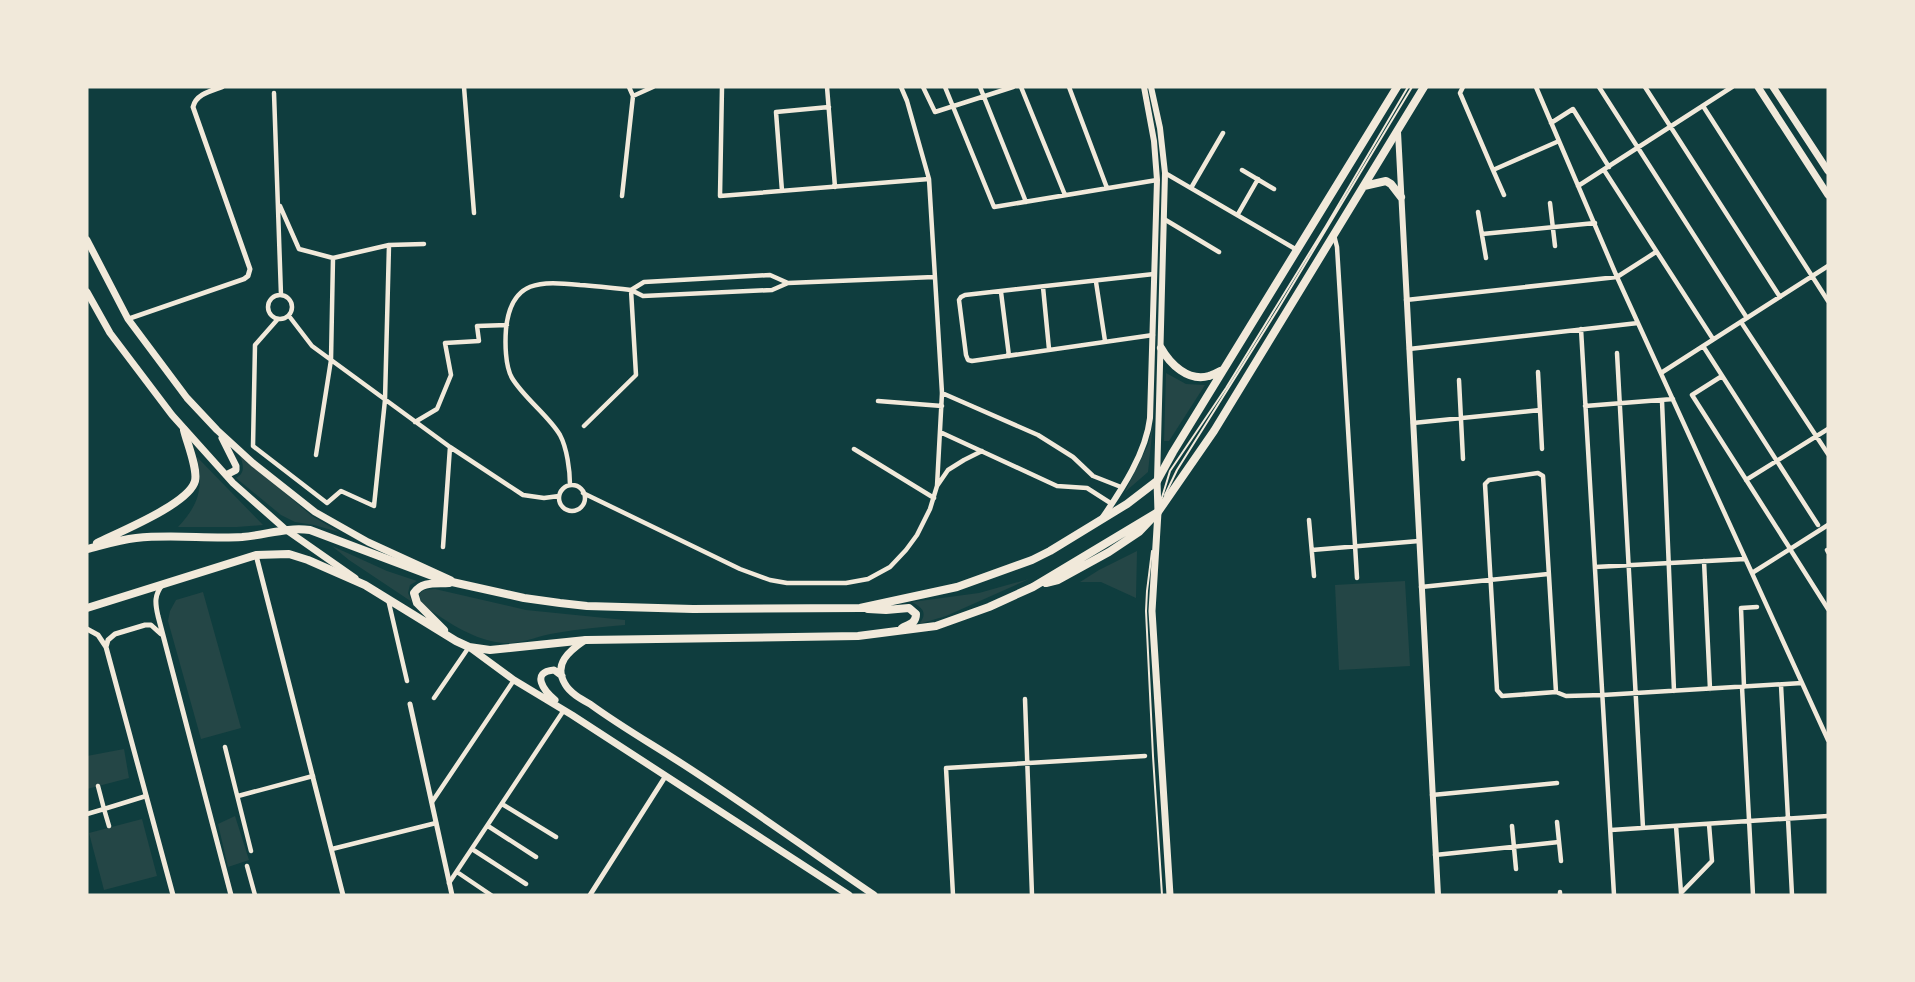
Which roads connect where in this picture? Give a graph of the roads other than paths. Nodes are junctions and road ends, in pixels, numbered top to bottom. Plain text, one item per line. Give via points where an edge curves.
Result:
1 (222, 87) edge
2 (464, 87) edge
3 (629, 87) edge
4 (653, 87) edge
5 (722, 87) edge
6 (827, 87) edge
7 (901, 87) edge
8 (923, 87) edge
9 (945, 87) edge
10 (980, 87) edge
11 (1013, 87) edge
12 (1021, 87) edge
13 (1069, 87) edge
14 (1144, 87) edge
15 (1151, 87) edge
16 (1397, 87) edge
17 (1410, 87) edge
18 (1424, 87) edge
19 (1463, 87) edge
20 (1536, 87) edge
21 (1599, 87) edge
22 (1645, 87) edge
23 (1732, 87) edge
24 (1758, 87) edge
25 (1773, 87) edge
26 (274, 93) dead end
27 (633, 96) junction
28 (984, 97) junction
29 (953, 106) junction
30 (1703, 106) junction
31 (829, 107) junction
32 (1551, 123) junction
33 (1670, 127) junction
34 (1398, 131) junction
35 (1223, 133) dead end
36 (1559, 141) junction
37 (1638, 148) junction
38 (1606, 169) junction
39 (1242, 170) dead end
40 (1493, 170) junction
41 (1828, 171) edge
42 (1162, 178) junction
43 (929, 179) junction
44 (1258, 179) junction
45 (1364, 186) junction
46 (1578, 186) junction
47 (835, 187) junction
48 (1107, 188) junction
49 (1191, 188) junction
50 (1274, 189) dead end
51 (782, 191) junction
52 (1065, 195) junction
53 (1504, 195) dead end
54 (1828, 195) edge
55 (622, 196) dead end
56 (1401, 197) junction
57 (1026, 202) junction
58 (279, 203) junction
59 (1550, 203) dead end
60 (1478, 212) dead end
61 (474, 213) dead end
62 (1238, 214) junction
63 (1161, 219) junction
64 (1595, 223) junction
65 (1553, 227) junction
66 (1482, 234) junction
67 (1334, 235) junction
68 (87, 240) edge
69 (424, 244) dead end
70 (389, 245) junction
71 (1555, 246) dead end
72 (1298, 250) junction
73 (1219, 252) dead end
74 (1656, 252) junction
75 (333, 258) junction
76 (1486, 258) dead end
77 (1828, 266) edge
78 (1162, 273) junction
79 (1154, 274) junction
80 (934, 276) junction
81 (1617, 276) junction
82 (1812, 276) junction
83 (1096, 282) junction
84 (788, 283) junction
85 (1043, 287) junction
86 (631, 290) junction
87 (87, 292) edge
88 (1001, 292) junction
89 (281, 295) junction
90 (1780, 297) junction
91 (1406, 300) junction
92 (1828, 301) edge
93 (289, 316) junction
94 (1747, 318) junction
95 (128, 320) junction
96 (278, 320) junction
97 (1741, 322) junction
98 (1638, 323) junction
99 (507, 324) junction
100 (1581, 329) junction
101 (1153, 335) junction
102 (1713, 339) junction
103 (1105, 341) junction
104 (1703, 346) junction
105 (1161, 348) junction
106 (1409, 349) junction
107 (1049, 350) junction
108 (1617, 353) dead end
109 (1009, 356) junction
110 (331, 360) junction
111 (1224, 369) junction
112 (1538, 372) dead end
113 (1661, 373) junction
114 (1722, 376) junction
115 (1459, 380) dead end
116 (942, 393) junction
117 (1673, 399) junction
118 (385, 400) junction
119 (878, 401) dead end
120 (1662, 401) junction
121 (1619, 404) junction
122 (942, 406) junction
123 (1585, 406) junction
124 (1540, 410) junction
125 (1461, 418) junction
126 (415, 422) junction
127 (1413, 423) junction
128 (584, 426) dead end
129 (1828, 429) edge
130 (184, 430) junction
131 (217, 430) junction
132 (940, 432) junction
133 (1816, 436) junction
134 (450, 447) junction
135 (854, 449) dead end
136 (1542, 449) dead end
137 (982, 451) junction
138 (1828, 454) edge
139 (316, 455) dead end
140 (1463, 459) dead end
141 (1776, 461) junction
142 (1170, 471) junction
143 (226, 475) junction
144 (1746, 480) junction
145 (1157, 481) junction
146 (570, 485) junction
147 (937, 486) junction
148 (1121, 487) junction
149 (584, 493) junction
150 (559, 496) junction
151 (934, 498) junction
152 (1112, 504) junction
153 (1158, 512) junction
154 (1309, 520) dead end
155 (1100, 521) junction
156 (1818, 525) dead end
157 (1828, 525) edge
158 (285, 529) junction
159 (1419, 541) junction
160 (1355, 546) junction
161 (443, 547) dead end
162 (87, 548) edge
163 (1790, 548) junction
164 (1312, 550) junction
165 (256, 555) junction
166 (1745, 559) junction
167 (1704, 561) junction
168 (1668, 563) junction
169 (1628, 566) junction
170 (1595, 567) junction
171 (1752, 573) junction
172 (1548, 574) junction
173 (1314, 576) dead end
174 (1357, 578) dead end
175 (1491, 580) junction
176 (164, 583) junction
177 (459, 583) junction
178 (365, 585) junction
179 (1421, 587) junction
180 (388, 598) junction
181 (1757, 607) dead end
182 (87, 608) edge
183 (860, 608) junction
184 (1828, 609) edge
185 (87, 629) edge
186 (896, 631) junction
187 (162, 636) junction
188 (586, 640) junction
189 (456, 641) junction
190 (106, 647) junction
191 (469, 647) junction
192 (562, 676) junction
193 (514, 680) junction
194 (407, 681) dead end
195 (1802, 683) junction
196 (1781, 685) junction
197 (1743, 687) junction
198 (1710, 689) junction
199 (1674, 691) junction
200 (1556, 692) junction
201 (1635, 693) junction
202 (1603, 695) junction
203 (434, 698) dead end
204 (1025, 699) dead end
205 (410, 704) dead end
206 (564, 710) junction
207 (572, 715) junction
208 (1828, 741) edge
209 (225, 747) dead end
210 (1145, 756) dead end
211 (1028, 764) junction
212 (313, 776) junction
213 (665, 777) junction
214 (1557, 783) dead end
215 (98, 786) dead end
216 (1432, 795) junction
217 (146, 796) junction
218 (238, 796) junction
219 (431, 802) junction
220 (502, 804) junction
221 (104, 808) junction
222 (87, 814) edge
223 (1828, 816) edge
224 (1788, 819) junction
225 (1749, 821) junction
226 (1557, 822) dead end
227 (436, 823) junction
228 (1709, 824) junction
229 (109, 826) dead end
230 (488, 826) junction
231 (1512, 826) dead end
232 (1676, 826) junction
233 (1643, 828) junction
234 (1611, 830) junction
235 (556, 837) dead end
236 (1559, 842) junction
237 (1514, 847) junction
238 (332, 849) junction
239 (472, 849) junction
240 (251, 851) dead end
241 (1435, 855) junction
242 (536, 857) dead end
243 (1560, 861) dead end
244 (247, 866) dead end
245 (1516, 869) dead end
246 (457, 872) junction
247 (449, 883) junction
248 (526, 884) dead end
249 (173, 895) edge
250 (231, 895) edge
251 (255, 895) edge
252 (343, 895) edge
253 (452, 895) edge
254 (491, 895) edge
255 (590, 895) edge
256 (849, 895) edge
257 (874, 895) edge
258 (953, 895) edge
259 (1032, 895) edge
260 (1162, 895) edge
261 (1170, 895) edge
262 (1438, 895) edge
263 (1614, 895) edge
264 (1753, 895) edge
265 (1792, 895) edge

1 - 95 street via 200,96 193,107 250,269 248,276
2 - 61 street
3 - 27 street
4 - 27 street
5 - 51 street via 720,196
6 - 31 street
7 - 43 street
8 - 29 street via 935,112
9 - 29 street
10 - 28 street
11 - 28 street
12 - 52 street
13 - 48 street
14 - 42 main road via 1157,171
15 - 42 main road via 1160,128
16 - 72 highway
17 - 142 lane via 1232,378
17 - 153 lane via 1177,470
18 - 34 highway
19 - 40 street via 1460,93
20 - 32 street
21 - 37 street
22 - 33 street
23 - 30 street
24 - 54 main road
25 - 41 main road
26 - 58 street
27 - 55 street
28 - 29 street
28 - 57 street
29 - 57 street via 994,207
30 - 33 street
30 - 82 street
31 - 47 street
31 - 51 street via 776,112
32 - 36 street
32 - 38 street via 1573,109
33 - 37 street
33 - 90 street
34 - 45 highway
34 - 56 main road
35 - 49 street
36 - 40 street
36 - 46 street
37 - 38 street
37 - 94 street
38 - 46 street
38 - 74 street
39 - 44 street
40 - 53 street
42 - 48 street
42 - 49 street
42 - 63 main road
43 - 47 street
43 - 80 street
44 - 50 street
44 - 62 street
45 - 56 highway via 1386,181
45 - 67 highway
46 - 64 street
47 - 51 street
48 - 52 street
49 - 62 street
52 - 57 street
56 - 91 main road
58 - 75 street via 299,249
58 - 89 street
59 - 65 street
60 - 66 street
62 - 72 street
63 - 73 street
63 - 78 main road
63 - 79 main road
64 - 65 street
64 - 81 street
65 - 66 street
65 - 71 street
66 - 76 street
67 - 153 highway via 1214,430
67 - 160 street
68 - 95 main road
69 - 70 street
70 - 75 street
70 - 118 street
72 - 111 highway
74 - 81 street
74 - 102 street
75 - 110 street
77 - 82 street
78 - 79 main road
78 - 105 main road
79 - 83 street
79 - 101 main road
80 - 84 street
80 - 116 street
81 - 91 street
81 - 98 street
82 - 90 street
82 - 92 street
83 - 85 street
83 - 103 street
84 - 86 street via 772,290 737,292 642,296
84 - 86 street via 770,275 644,282
85 - 88 street
85 - 107 street
86 - 99 street via 549,281 531,285 520,293
86 - 128 street via 636,375
87 - 130 main road via 110,333
88 - 109 street
88 - 109 street via 959,300 968,360
89 - 93 street via 292,304
89 - 96 street via 271,299 267,307
90 - 94 street
91 - 106 main road
93 - 96 street
93 - 110 street via 312,346
94 - 97 street
95 - 131 main road via 187,398
96 - 118 street via 255,345 253,446 327,503 341,491 374,506
97 - 102 street
97 - 133 street
98 - 100 street
98 - 113 street
99 - 126 street via 477,326 480,341 445,343 451,375 437,409
99 - 146 street via 505,345 512,377 560,436
100 - 106 street
100 - 123 street
101 - 103 street
101 - 148 main road via 1149,431
102 - 104 street
103 - 107 street
104 - 113 street
104 - 114 street
105 - 111 highway via 1169,361 1189,374 1208,377
105 - 145 main road
106 - 127 main road
107 - 109 street
108 - 121 street
110 - 118 street
110 - 139 street
111 - 145 highway
112 - 124 street
113 - 117 street
114 - 141 street
114 - 144 street via 1692,395
115 - 125 street
116 - 122 street
116 - 148 street via 1038,435 1093,476
117 - 120 street
117 - 166 street
118 - 126 street
119 - 122 street
120 - 121 street
120 - 168 street
121 - 123 street
121 - 169 street
122 - 132 street
123 - 170 street
124 - 125 street
124 - 136 street
125 - 127 street
125 - 140 street
126 - 134 street
127 - 159 main road
129 - 133 street
130 - 143 main road
130 - 162 highway via 195,471 190,490 171,506
131 - 143 main road via 236,466
131 - 177 main road via 315,512 368,542
132 - 137 street
132 - 147 street
133 - 138 street
133 - 141 street
134 - 150 street via 523,495
134 - 161 street
135 - 151 street
137 - 147 street via 948,470
137 - 152 street via 1057,486 1087,488
141 - 144 street
141 - 156 street
142 - 145 lane
142 - 153 lane
143 - 158 main road
144 - 163 street
145 - 153 main road
145 - 155 highway
146 - 149 street
146 - 150 street via 562,488
147 - 151 street
148 - 152 main road
149 - 150 street via 582,505 576,510 563,508
149 - 151 street via 740,569 787,583 846,583 868,579 890,567 917,535
152 - 155 main road
153 - 186 highway via 1033,587 989,607 936,626
153 - 260 lane via 1146,611
153 - 261 main road via 1152,611
154 - 164 street
155 - 183 highway via 1032,560 957,587
157 - 163 street
158 - 162 highway via 245,537 137,538
158 - 177 highway via 310,530
158 - 178 main road
159 - 160 street
159 - 179 main road
160 - 164 street
160 - 174 street
163 - 171 street
163 - 184 street
164 - 173 street
165 - 176 highway
165 - 178 highway via 297,556
165 - 212 street
166 - 167 street
166 - 171 street
167 - 168 street
167 - 198 street
168 - 169 street
168 - 199 street
169 - 170 street
169 - 201 street
170 - 202 street
171 - 195 street
172 - 175 street
172 - 175 street via 1544,480 1538,473 1486,482
172 - 200 street
175 - 179 street
175 - 200 street via 1497,690 1505,697
176 - 182 highway
176 - 187 street via 155,598
177 - 183 highway via 524,598 587,606
177 - 189 highway via 424,585 414,592 417,603
178 - 180 highway
179 - 216 main road
180 - 189 highway
180 - 194 street
181 - 197 street via 1741,608
183 - 186 highway via 914,610 913,623
185 - 190 street via 98,634
186 - 188 highway via 858,636
187 - 190 street via 151,625 145,625 114,634
187 - 250 street
188 - 191 highway via 508,649
188 - 192 main road via 564,657
189 - 191 highway
190 - 217 street
191 - 193 main road
191 - 203 street
192 - 207 main road via 554,670 545,672 542,684 548,695
192 - 257 main road via 568,688 615,722
193 - 206 main road
193 - 219 street
195 - 196 street
195 - 208 street
196 - 197 street
196 - 224 street
197 - 198 street
197 - 225 street
198 - 199 street
199 - 201 street
200 - 202 street via 1566,696
201 - 202 street
201 - 233 street
202 - 234 street
204 - 211 street
205 - 219 street
206 - 207 main road
206 - 220 street
207 - 213 main road
209 - 218 street
210 - 211 street
211 - 258 street via 946,768
211 - 259 street
212 - 218 street
212 - 238 street
213 - 255 street
213 - 256 main road
214 - 216 street
215 - 221 street
216 - 241 main road
217 - 221 street
217 - 249 street
218 - 240 street
219 - 227 street
220 - 230 street
220 - 235 street
221 - 222 street
221 - 229 street
223 - 224 street
224 - 225 street
224 - 265 street
225 - 228 street
225 - 264 street
226 - 236 street
227 - 238 street
227 - 247 street
228 - 232 street
228 - 232 street via 1712,861 1681,892
230 - 239 street
230 - 242 street
231 - 237 street
232 - 233 street
233 - 234 street
234 - 263 street
236 - 237 street
236 - 243 street
237 - 241 street
237 - 245 street
238 - 252 street
239 - 246 street
239 - 248 street
241 - 262 main road
244 - 251 street
246 - 247 street
246 - 254 street
247 - 253 street

